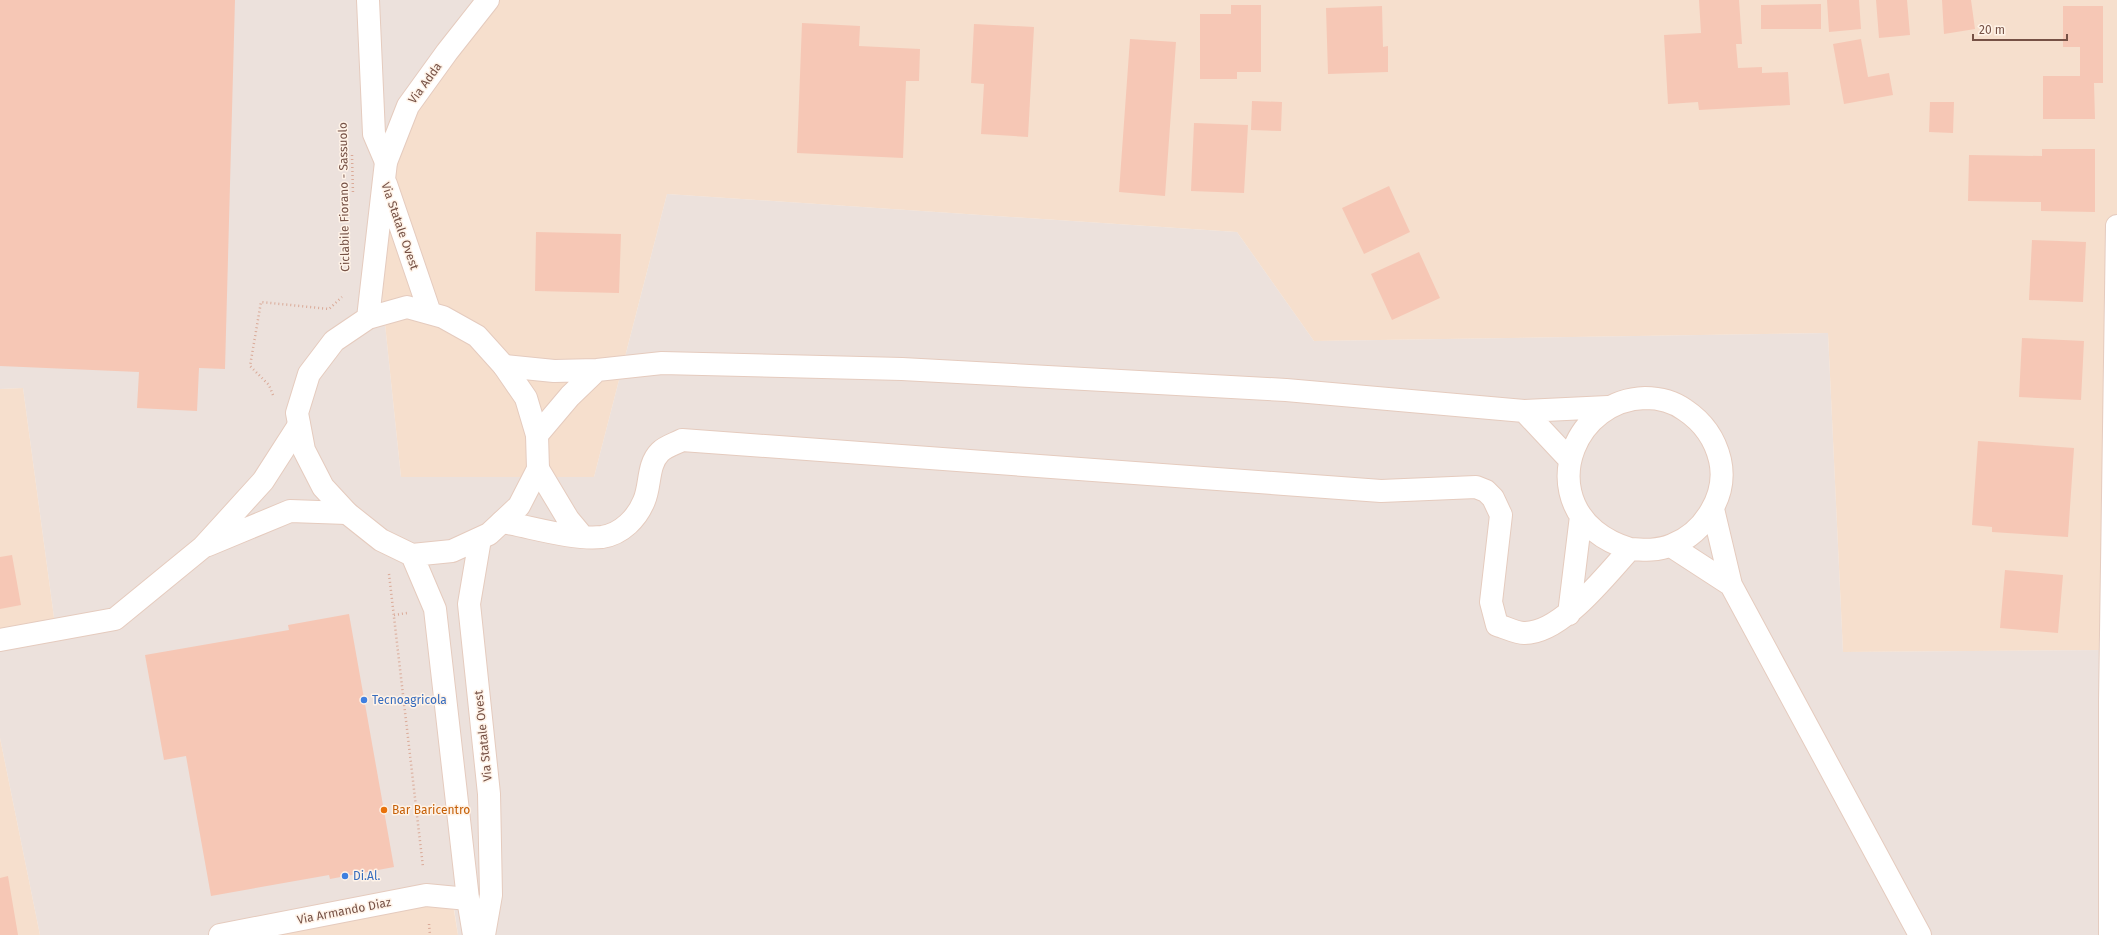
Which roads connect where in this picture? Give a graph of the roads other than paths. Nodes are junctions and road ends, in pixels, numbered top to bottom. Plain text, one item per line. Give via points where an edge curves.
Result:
1 (368, 0) edge
2 (488, 0) edge
3 (385, 170) junction
4 (2117, 226) edge
5 (430, 314) junction
6 (368, 318) junction
7 (504, 366) junction
8 (597, 370) junction
9 (1608, 407) junction
10 (1524, 411) junction
11 (2115, 417) edge
12 (299, 425) junction
13 (537, 434) junction
14 (1570, 460) junction
15 (538, 469) junction
16 (1713, 509) junction
17 (347, 513) junction
18 (1581, 516) junction
19 (502, 522) junction
20 (583, 537) junction
21 (480, 539) junction
22 (1671, 546) junction
23 (204, 548) junction
24 (1630, 549) junction
25 (412, 555) junction
26 (1731, 585) junction
27 (1569, 614) junction
28 (0, 640) edge
29 (2114, 701) edge
30 (468, 899) junction
31 (220, 935) edge
32 (474, 935) edge
33 (484, 935) edge
34 (1920, 935) edge
35 (2110, 935) edge

1 - 3 street, Via Statale Ovest via 374,134
2 - 3 street, Via Adda via 408,106
3 - 5 street, Via Statale Ovest
3 - 6 street, Via Statale Ovest
4 - 11 street
5 - 6 street via 407,307
5 - 7 street via 443,317 477,336
6 - 12 street via 334,341 310,374 297,413
7 - 8 street via 554,371
7 - 13 street via 526,398
8 - 10 street via 662,363 902,369 1286,390
8 - 13 street
9 - 10 street
9 - 14 street via 1591,420 1577,439
9 - 16 street via 1631,399 1655,398 1679,405 1698,419 1712,438 1720,461 1721,486
10 - 14 street
11 - 29 street
12 - 17 street via 304,450 323,487
12 - 23 street via 263,481
13 - 15 street
14 - 18 street via 1569,480 1573,499
15 - 19 street via 519,506
15 - 20 street via 568,519
16 - 22 street via 1688,537
16 - 26 street
17 - 23 street via 290,511
17 - 25 street via 381,540
18 - 24 street via 1594,531 1611,542
18 - 27 street
19 - 20 street
19 - 21 street
20 - 27 street via 603,537 621,530 634,520 645,500 652,465 660,452 682,440 1382,491 1465,486 1486,491 1498,506 1501,515 1491,602 1497,625 1524,634 1550,626
21 - 25 street via 452,551
21 - 33 street, Via Statale Ovest via 469,604 489,794 491,895
22 - 24 street via 1651,550
22 - 26 street
23 - 28 street via 115,619
24 - 27 street
25 - 30 street via 435,609
26 - 34 street
29 - 35 street
30 - 31 street, Via Armando Diaz via 426,895
30 - 32 street

